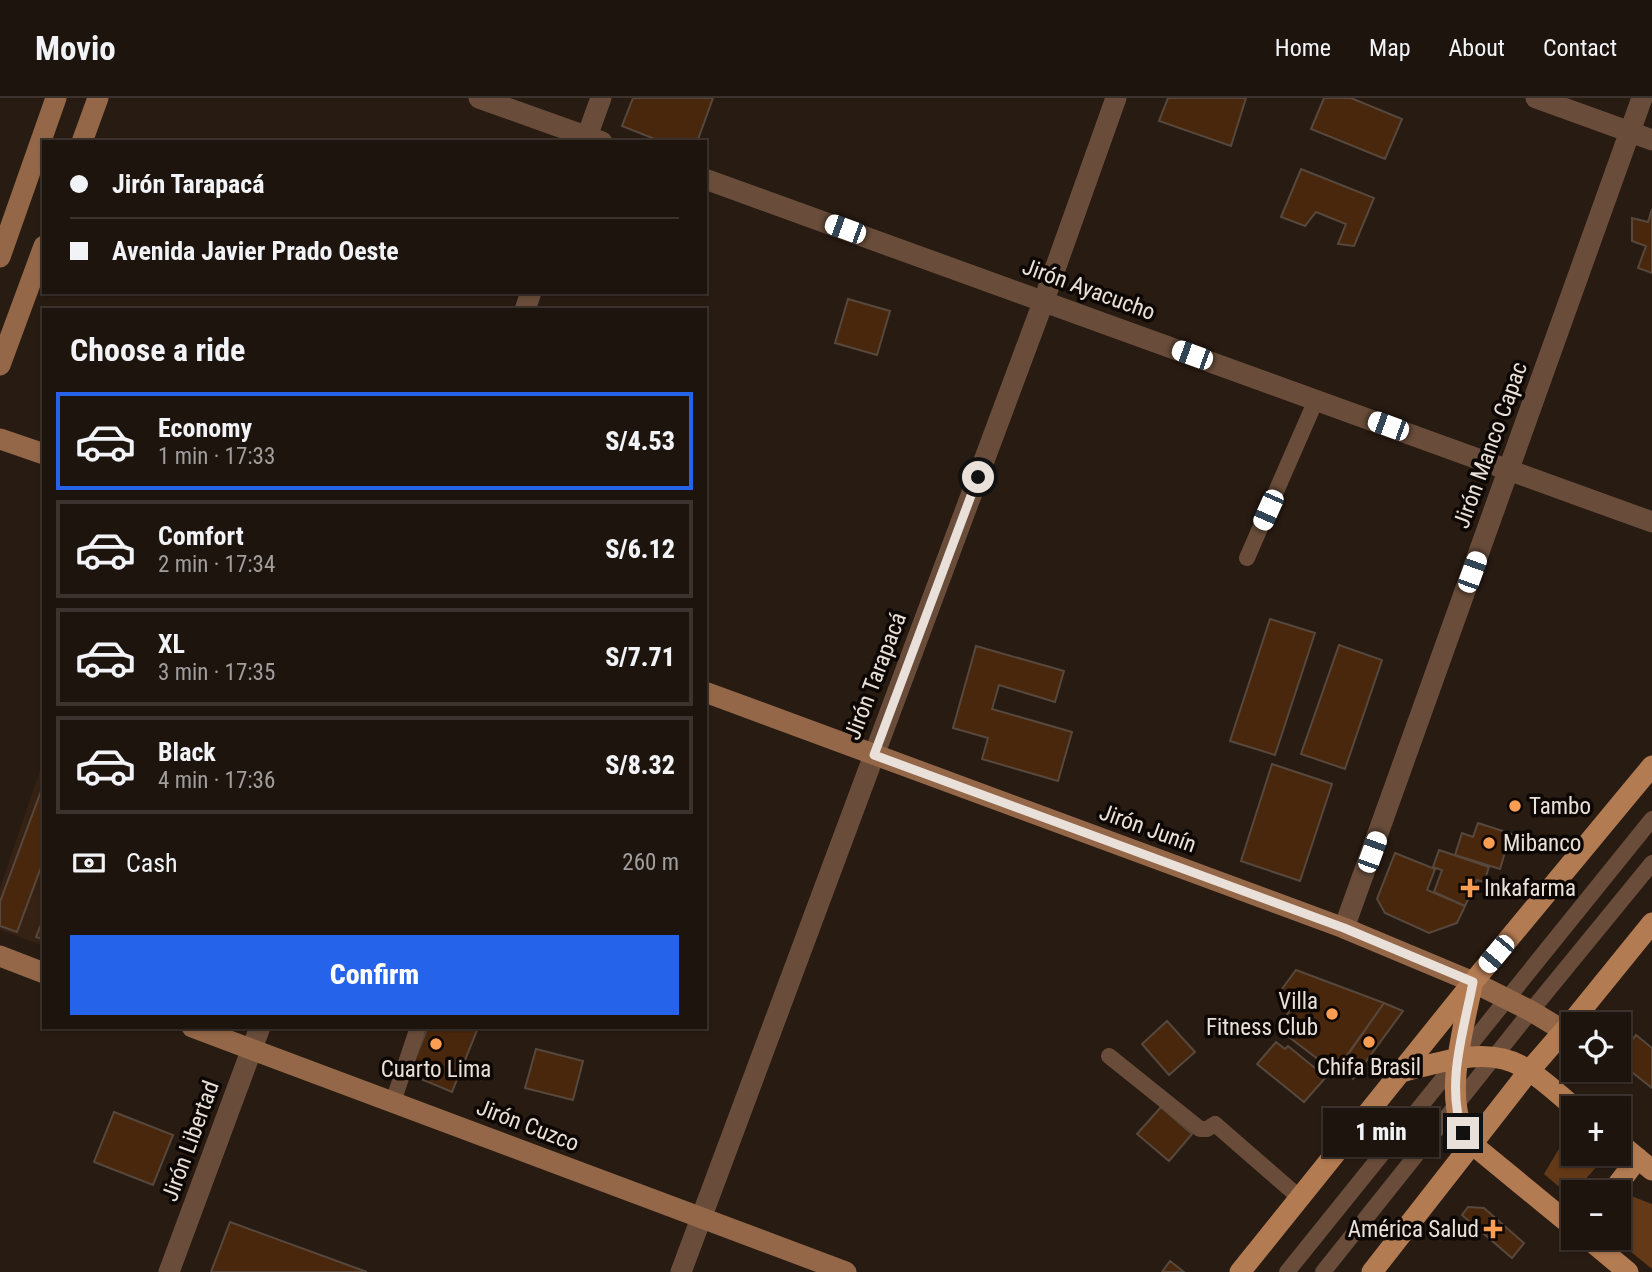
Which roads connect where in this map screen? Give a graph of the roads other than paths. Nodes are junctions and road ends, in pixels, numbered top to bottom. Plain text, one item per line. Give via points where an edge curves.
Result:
1 (56, 98) edge
2 (98, 98) edge
3 (479, 98) edge
4 (601, 98) edge
5 (1116, 98) edge
6 (1536, 98) edge
7 (1642, 98) edge
8 (1630, 131) junction
9 (83, 140) edge
10 (592, 140) edge
11 (1652, 140) edge
12 (707, 180) edge
13 (42, 251) edge
14 (0, 257) edge
15 (1044, 300) junction
16 (0, 365) edge
17 (1316, 400) junction
18 (0, 439) edge
19 (42, 453) edge
20 (1508, 470) junction
21 (1652, 522) edge
22 (1247, 558) dead end
23 (707, 693) edge
24 (874, 755) junction
25 (1652, 766) edge
26 (1652, 819) edge
27 (1652, 863) edge
28 (1652, 923) edge
29 (1344, 928) junction
30 (0, 957) edge
31 (42, 972) edge
32 (1473, 982) junction
33 (1505, 998) junction
34 (1531, 1011) junction
35 (1579, 1012) edge
36 (197, 1029) edge
37 (259, 1029) edge
38 (417, 1029) edge
39 (1561, 1029) edge
40 (1561, 1034) edge
41 (251, 1049) junction
42 (1109, 1056) dead end
43 (1459, 1058) junction
44 (1495, 1058) junction
45 (1529, 1071) junction
46 (1401, 1072) junction
47 (1561, 1097) edge
48 (393, 1102) junction
49 (1456, 1107) junction
50 (1472, 1144) junction
51 (1631, 1153) edge
52 (1645, 1164) edge
53 (1626, 1180) edge
54 (1300, 1198) junction
55 (1561, 1217) edge
56 (702, 1218) junction
57 (1602, 1250) edge
58 (169, 1272) edge
59 (681, 1272) edge
60 (846, 1272) edge
61 (1240, 1272) edge
62 (1287, 1272) edge
63 (1323, 1272) edge
64 (1372, 1272) edge
65 (1628, 1272) edge

1 - 14 street
2 - 9 street
3 - 10 street
4 - 10 street
5 - 15 street, Jirón Tarapacá
6 - 8 street
7 - 8 street, Jirón Manco Capac
8 - 11 street
8 - 20 street, Jirón Manco Capac
12 - 15 street, Jirón Ayacucho
13 - 16 street
15 - 17 street, Jirón Ayacucho
15 - 24 street, Jirón Tarapacá
17 - 20 street, Jirón Ayacucho
17 - 22 lane
18 - 19 street
20 - 21 street, Jirón Ayacucho
20 - 29 street, Jirón Manco Capac
23 - 24 street, Jirón Junín
24 - 29 street, Jirón Junín
24 - 56 street, Jirón Tarapacá
25 - 32 main road
26 - 33 lane
27 - 34 lane
28 - 35 main road
29 - 32 street, Jirón Junín
30 - 31 street
32 - 33 street, Jirón Junín
32 - 43 main road
32 - 46 main road
33 - 34 street, Jirón Junín
33 - 43 lane
34 - 39 street, Jirón Junín
34 - 44 lane
36 - 41 street, Jirón Cuzco
37 - 41 street, Jirón Libertad
38 - 48 lane
40 - 45 main road
41 - 48 street, Jirón Cuzco
41 - 58 street, Jirón Libertad
42 - 54 lane via 1200,1129 1214,1124
43 - 44 main road
43 - 46 main road
43 - 49 main road
43 - 62 lane
44 - 45 main road
44 - 49 lane
45 - 47 main road
45 - 50 main road
46 - 54 main road
48 - 56 street, Jirón Cuzco
49 - 50 main road via 1463,1133
49 - 63 lane
50 - 55 main road
50 - 64 main road
51 - 52 main road
52 - 53 main road
54 - 61 main road
56 - 59 street, Jirón Tarapacá
56 - 60 street, Jirón Cuzco
57 - 65 main road

